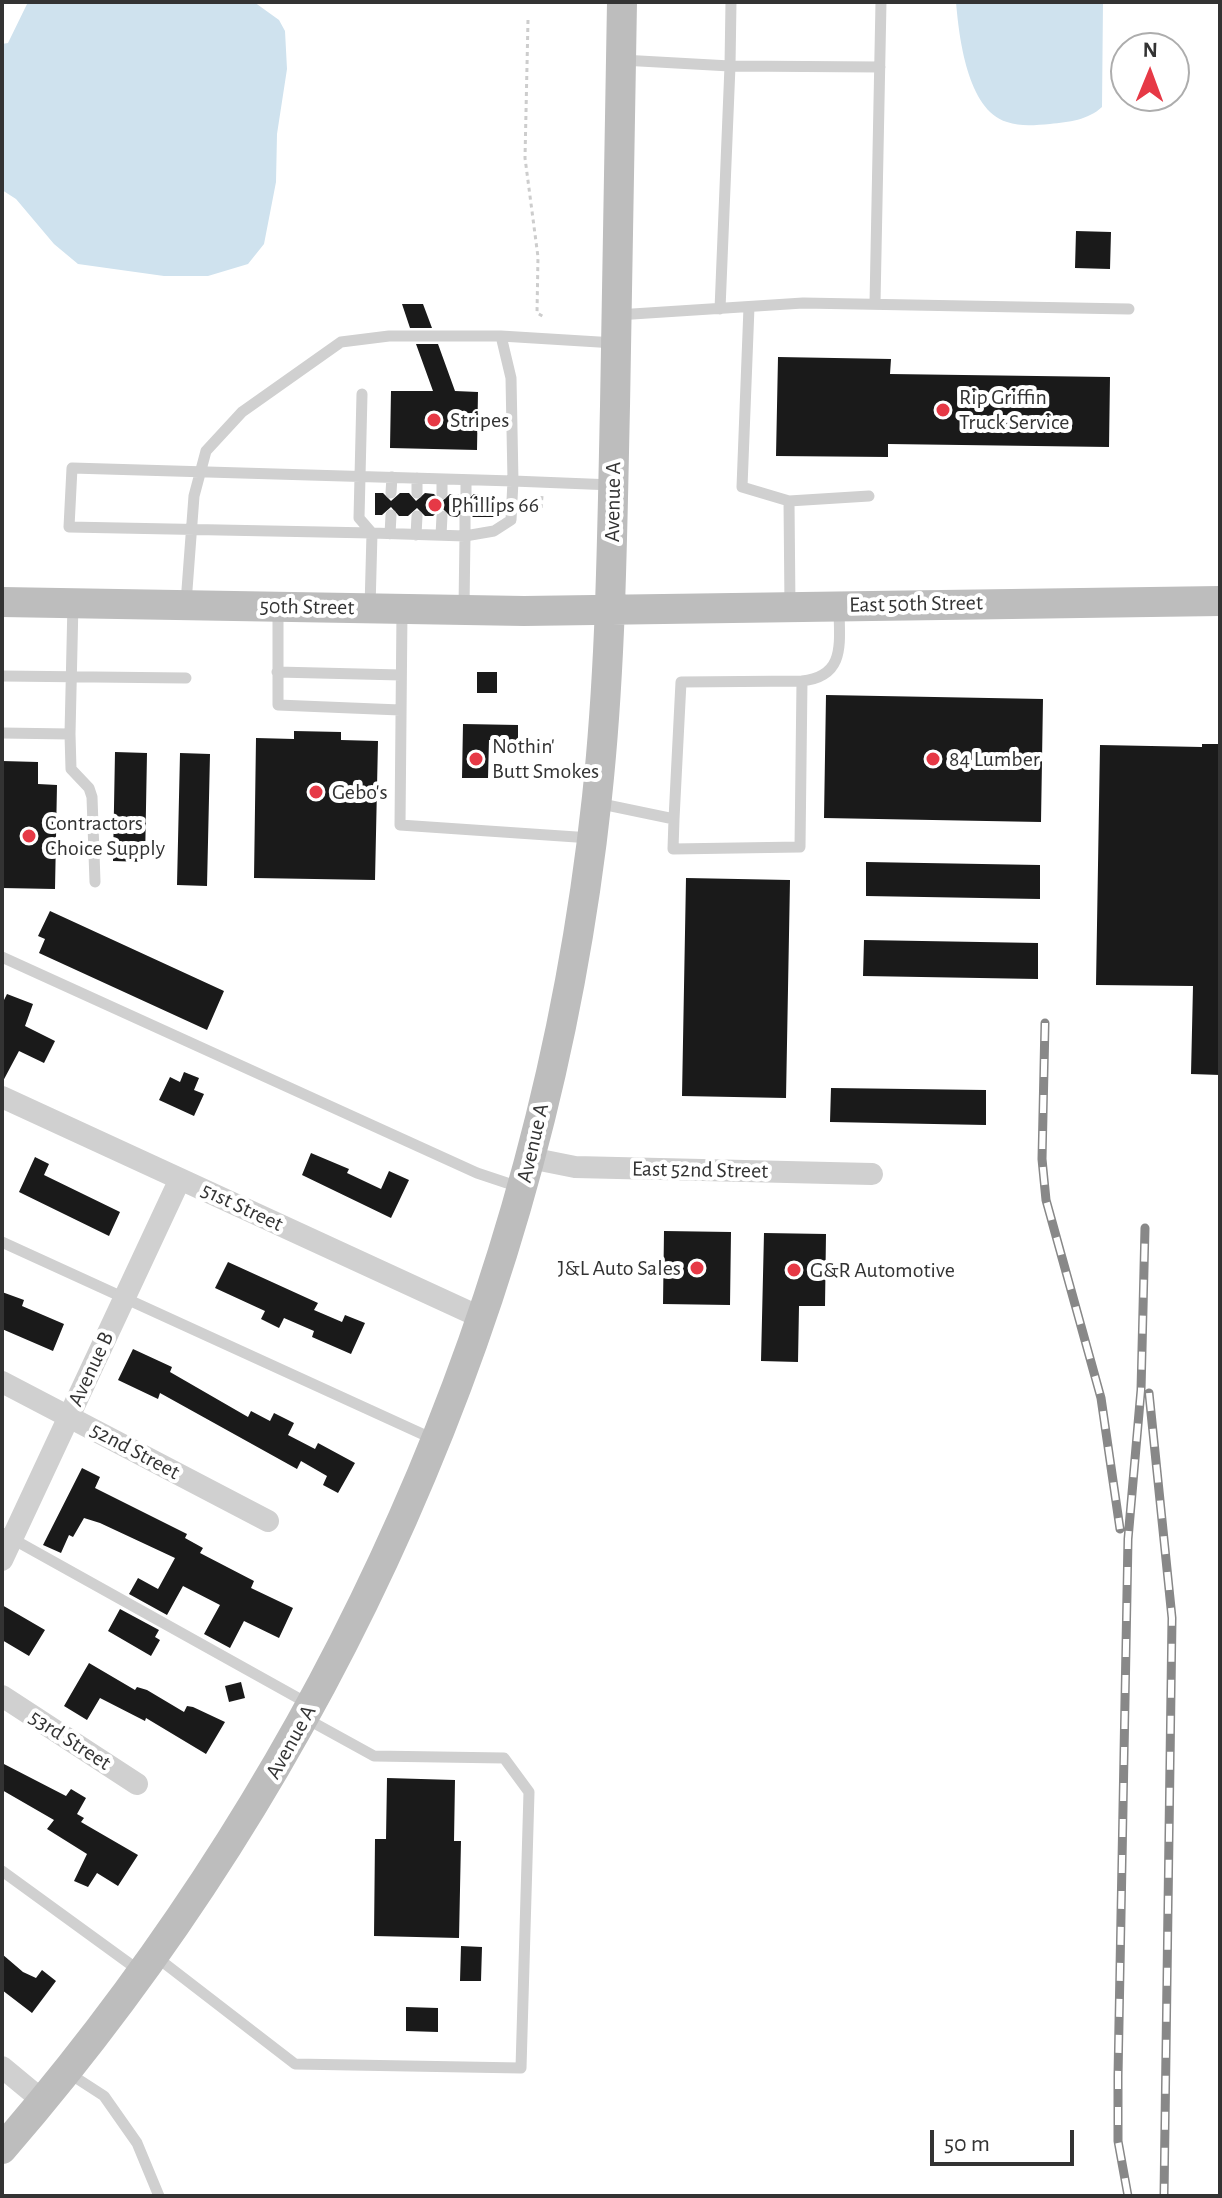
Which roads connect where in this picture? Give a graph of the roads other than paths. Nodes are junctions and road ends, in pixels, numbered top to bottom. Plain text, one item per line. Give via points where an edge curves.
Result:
1 (622, 2) edge
2 (731, 2) edge
3 (881, 2) edge
4 (621, 60) junction
5 (730, 66) junction
6 (880, 67) junction
7 (875, 303) junction
8 (749, 307) junction
9 (720, 309) junction
10 (1129, 309) dead end
11 (616, 329) junction
12 (501, 336) junction
13 (362, 394) dead end
14 (199, 471) junction
15 (360, 476) junction
16 (392, 477) junction
17 (417, 478) junction
18 (442, 479) junction
19 (466, 480) junction
20 (513, 481) junction
21 (613, 485) junction
22 (391, 493) dead end
23 (417, 493) dead end
24 (442, 494) dead end
25 (466, 494) dead end
26 (869, 496) dead end
27 (789, 501) junction
28 (391, 515) dead end
29 (417, 516) dead end
30 (442, 516) dead end
31 (465, 517) dead end
32 (191, 528) junction
33 (372, 533) junction
34 (390, 534) junction
35 (416, 535) junction
36 (441, 535) junction
37 (465, 536) junction
38 (1220, 601) edge
39 (2, 602) edge
40 (73, 603) junction
41 (186, 605) junction
42 (839, 606) junction
43 (278, 607) junction
44 (790, 607) junction
45 (370, 608) junction
46 (402, 609) junction
47 (464, 609) junction
48 (611, 610) junction
49 (277, 672) junction
50 (401, 675) junction
51 (2, 676) edge
52 (72, 677) junction
53 (186, 678) dead end
54 (802, 681) junction
55 (400, 710) junction
56 (2, 733) edge
57 (70, 734) junction
58 (596, 803) junction
59 (674, 819) junction
60 (592, 838) junction
61 (95, 882) dead end
62 (2, 957) edge
63 (2, 1097) edge
64 (530, 1158) junction
65 (872, 1174) dead end
66 (180, 1179) junction
67 (523, 1188) junction
68 (2, 1242) edge
69 (124, 1299) junction
70 (482, 1318) junction
71 (2, 1382) edge
72 (70, 1416) junction
73 (437, 1440) junction
74 (268, 1521) dead end
75 (8, 1536) edge
76 (2, 1560) edge
77 (2, 1696) edge
78 (308, 1712) junction
79 (137, 1784) dead end
80 (2, 1871) edge
81 (148, 1965) junction
82 (2, 2067) edge
83 (66, 2072) junction
84 (43, 2101) junction
85 (2, 2149) edge
86 (159, 2196) edge

1 - 4 main road, Avenue A
2 - 5 lane
3 - 6 lane
4 - 5 lane
4 - 11 main road, Avenue A
5 - 6 lane
5 - 9 lane
6 - 7 lane
7 - 8 lane
7 - 10 lane
8 - 9 lane
8 - 27 lane via 742,487
9 - 11 lane
11 - 12 lane
11 - 21 main road, Avenue A
12 - 14 lane via 389,336 341,342 242,412 206,451
12 - 20 lane via 511,378
13 - 15 lane
14 - 15 lane
14 - 32 lane
14 - 32 lane via 72,468 69,527
15 - 16 lane
15 - 33 lane via 359,518
16 - 17 lane
16 - 22 lane
17 - 18 lane
17 - 23 lane
18 - 19 lane
18 - 24 lane
19 - 20 lane
19 - 25 lane
20 - 21 lane
20 - 37 lane via 511,520 494,531
21 - 48 main road, Avenue A
26 - 27 lane
27 - 44 lane
28 - 34 lane
29 - 35 lane
30 - 36 lane
31 - 37 lane
32 - 33 lane
32 - 41 lane
33 - 34 lane
33 - 45 lane
34 - 35 lane
35 - 36 lane
36 - 37 lane
37 - 47 lane
38 - 42 main road, East 50th Street
39 - 40 main road, 50th Street
40 - 41 main road, 50th Street
40 - 52 lane
41 - 43 main road, 50th Street
42 - 44 main road, East 50th Street
42 - 54 lane via 838,658 829,672
43 - 45 main road, 50th Street
43 - 49 lane
44 - 48 main road, East 50th Street
45 - 46 main road, 50th Street
46 - 47 main road, 50th Street
46 - 50 lane
47 - 48 main road, 50th Street
48 - 58 main road, Avenue A
49 - 50 lane
49 - 55 lane via 277,701 283,708
50 - 55 lane
51 - 52 lane
52 - 53 lane
52 - 57 lane
54 - 59 lane via 681,682
54 - 59 lane via 800,847 673,849
55 - 60 lane via 400,825
56 - 57 lane
57 - 61 lane via 71,769 92,797
58 - 59 lane
58 - 60 main road, Avenue A
60 - 64 main road, Avenue A via 571,971
62 - 67 lane via 477,1173
63 - 66 street, 51st Street
64 - 65 street, East 52nd Street via 575,1167
64 - 67 main road, Avenue A
66 - 69 street, Avenue B
66 - 70 street, 51st Street
67 - 70 main road, Avenue A
68 - 69 lane
69 - 72 street, Avenue B
69 - 73 lane
70 - 73 main road, Avenue A
71 - 72 street, 52nd Street
72 - 74 street, 52nd Street
72 - 75 street, Avenue B
73 - 78 main road, Avenue A via 389,1551
75 - 76 street, Avenue B
75 - 78 lane
77 - 79 street, 53rd Street
78 - 81 main road, Avenue A via 228,1848
78 - 81 lane via 374,1756 504,1758 529,1792 521,2068 295,2064
80 - 81 lane
81 - 83 main road, Avenue A
82 - 84 street
83 - 84 main road, Avenue A
83 - 86 lane via 104,2096 137,2143
84 - 85 main road, Avenue A

